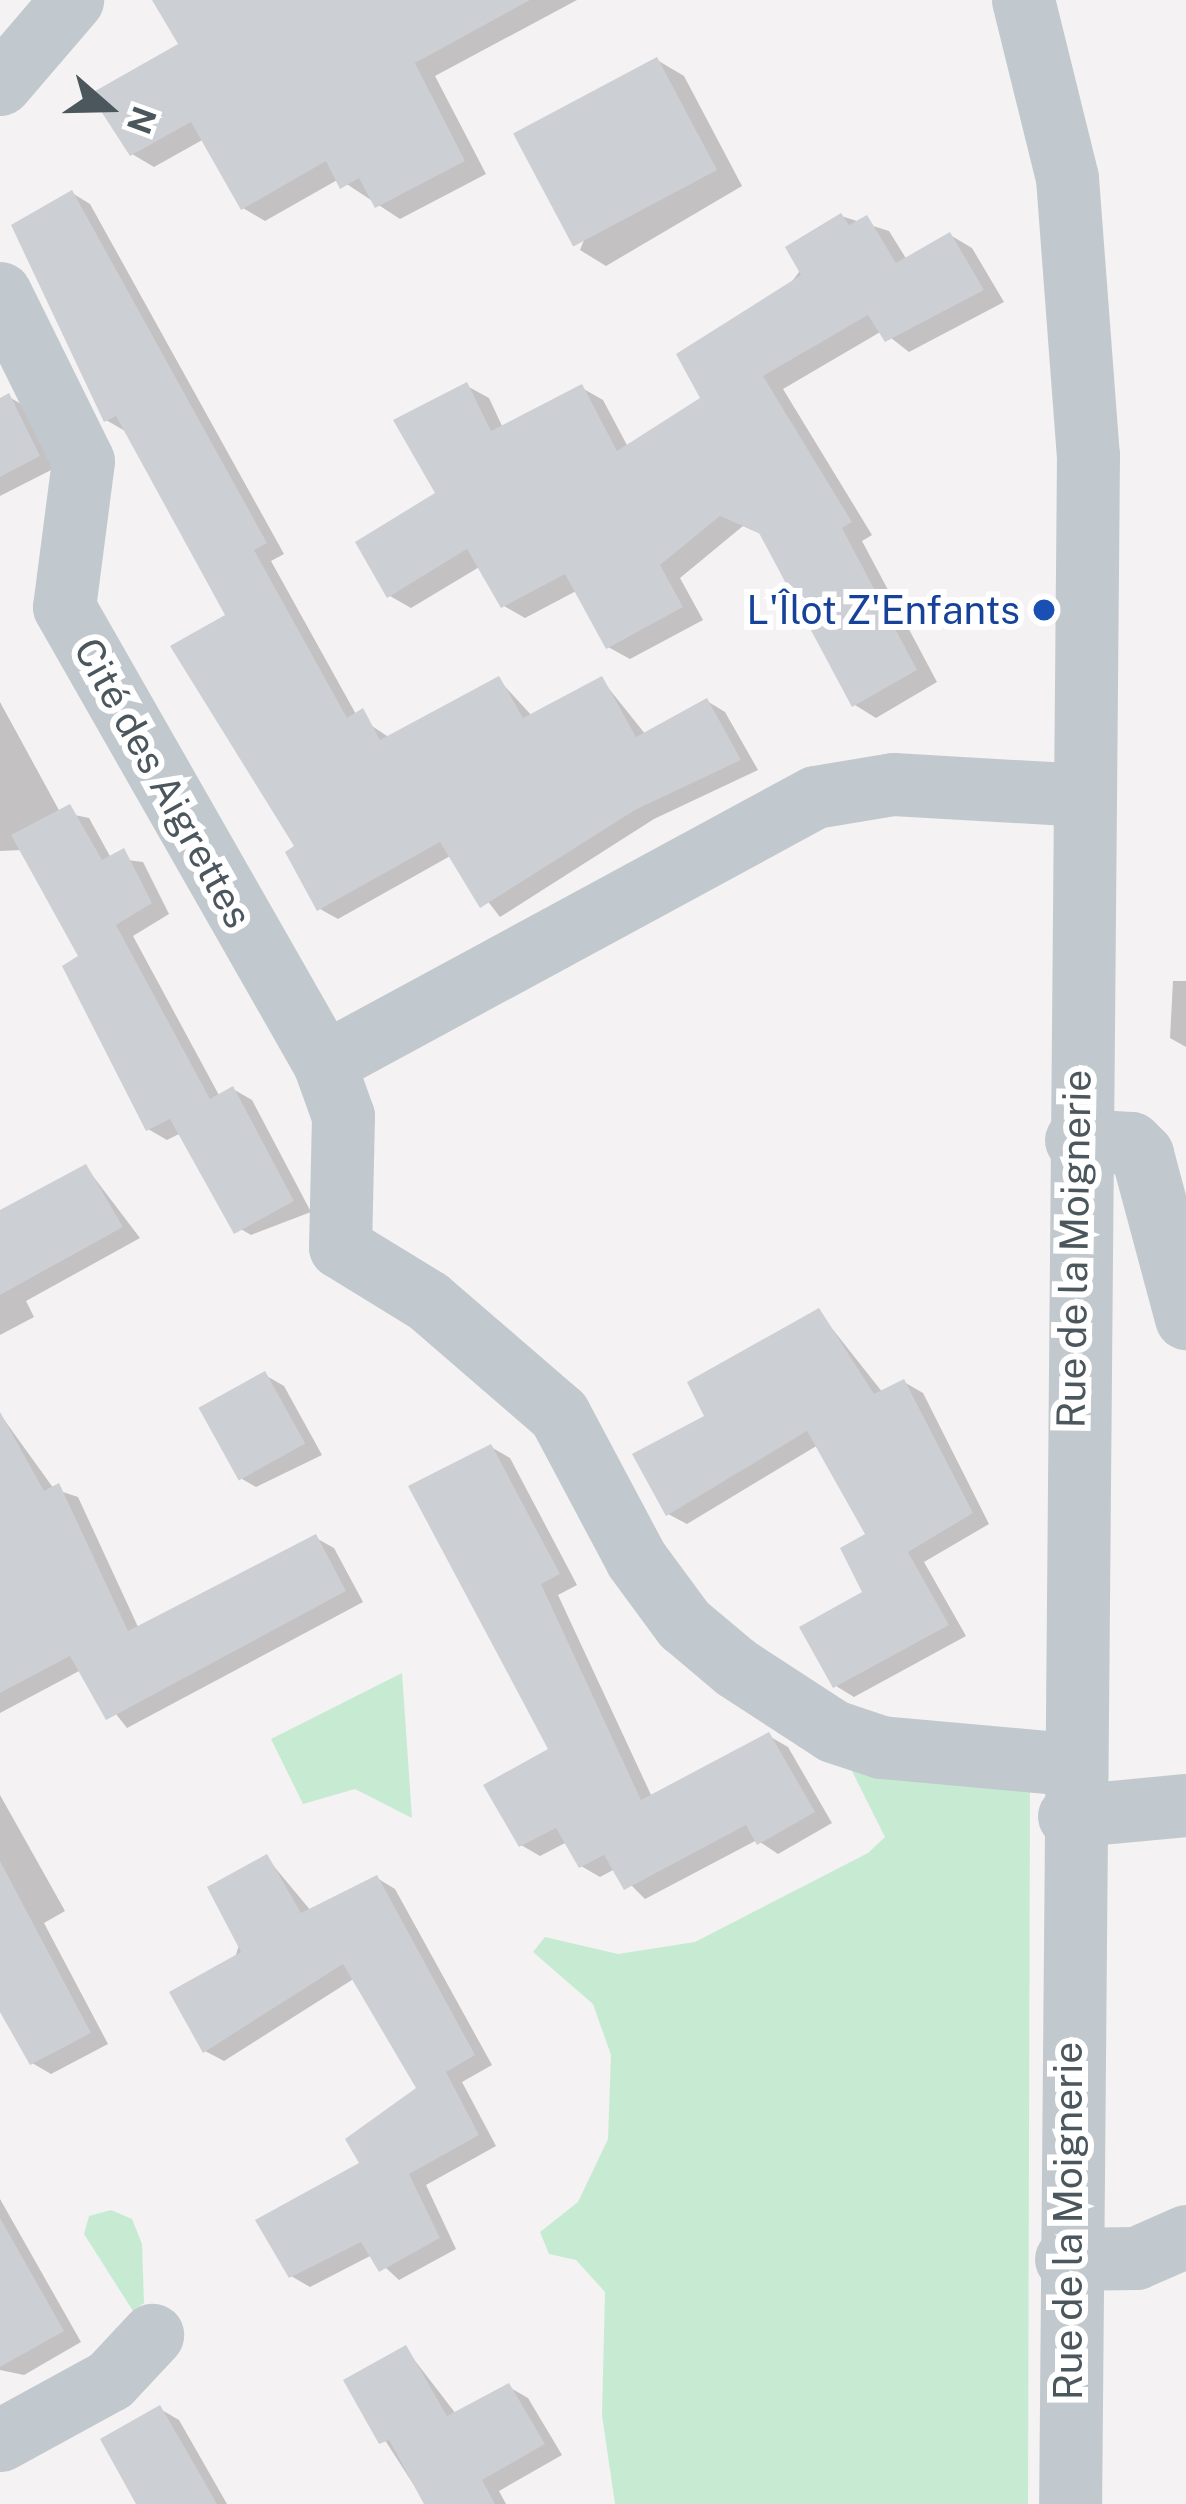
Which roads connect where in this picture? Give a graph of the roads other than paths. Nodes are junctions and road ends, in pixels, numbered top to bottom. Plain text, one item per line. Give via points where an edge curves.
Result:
1 (72, 0) edge
2 (1023, 0) edge
3 (0, 84) edge
4 (0, 293) edge
5 (1081, 795) junction
6 (324, 1063) junction
7 (1076, 1140) junction
8 (1186, 1318) edge
9 (1069, 1790) junction
10 (1186, 1805) edge
11 (1186, 2236) edge
12 (1066, 2259) junction
13 (152, 2335) dead end
14 (0, 2440) edge
15 (1070, 2504) edge

1 - 3 street
2 - 5 street, Rue de la Moignerie via 1067,178 1084,329
4 - 6 street, Cité des Aigrettes via 83,460 64,607
5 - 6 street via 893,784 815,797
5 - 7 street, Rue de la Moignerie
6 - 9 street, Cité des Aigrettes via 349,1132 340,1247 428,1300 559,1414 636,1559 685,1624 832,1731
7 - 8 street via 1131,1143 1142,1154
7 - 9 street, Rue de la Moignerie
9 - 10 street
9 - 12 street, Rue de la Moignerie
11 - 12 street via 1136,2258
12 - 15 street, Rue de la Moignerie
13 - 14 street via 110,2380

